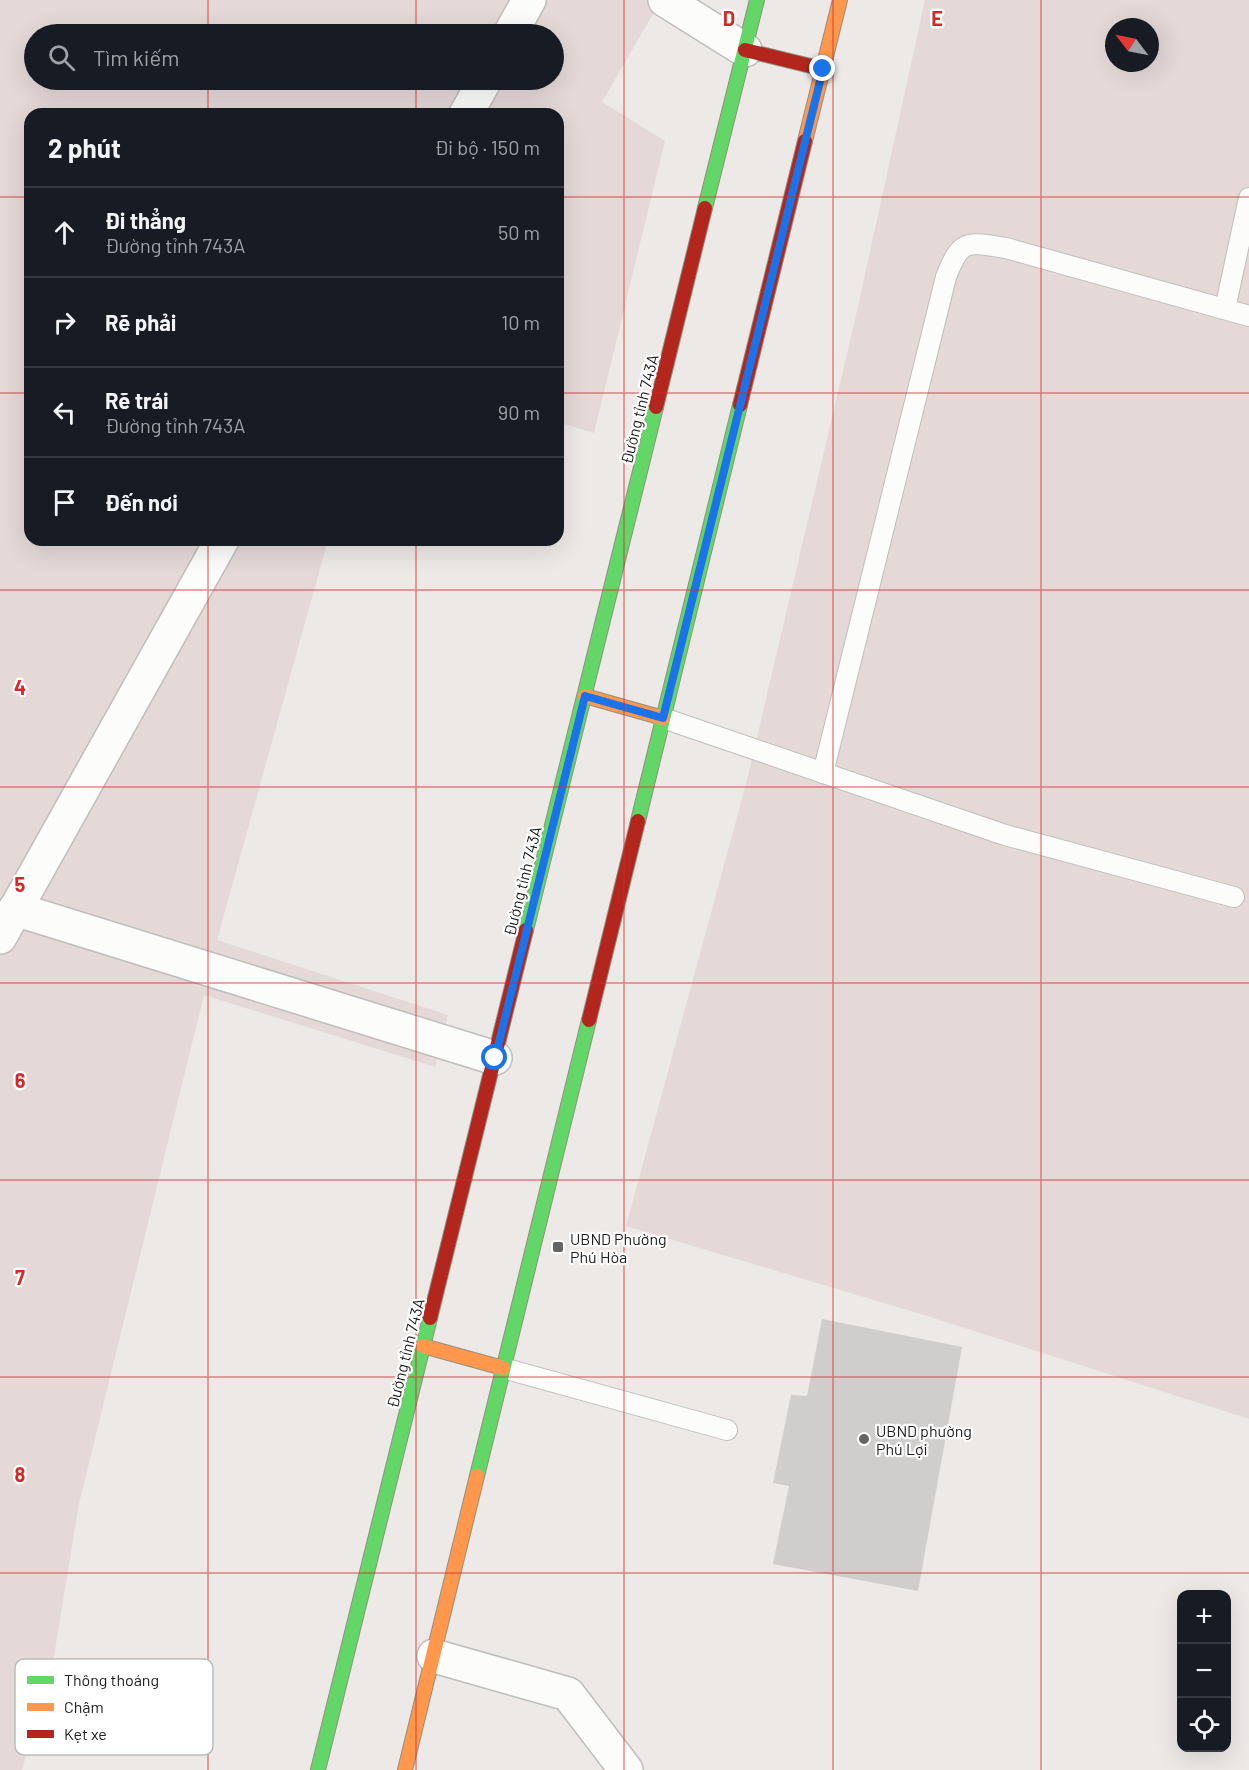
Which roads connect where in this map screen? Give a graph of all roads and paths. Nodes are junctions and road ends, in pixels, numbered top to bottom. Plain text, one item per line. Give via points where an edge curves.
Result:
1 (529, 0) edge
2 (665, 0) edge
3 (757, 0) edge
4 (840, 0) edge
5 (516, 24) edge
6 (745, 50) junction
7 (823, 69) junction
8 (479, 90) edge
9 (469, 108) edge
10 (1249, 198) edge
11 (1225, 309) junction
12 (1249, 316) edge
13 (219, 546) edge
14 (585, 696) junction
15 (663, 718) junction
16 (822, 773) junction
17 (1234, 897) dead end
18 (8, 923) edge
19 (495, 1058) junction
20 (423, 1346) junction
21 (503, 1368) junction
22 (727, 1430) dead end
23 (434, 1656) junction
24 (318, 1770) edge
25 (405, 1770) edge
26 (626, 1770) edge

1 - 5 street
2 - 6 street
3 - 6 main road, Đường tỉnh 743A
4 - 7 main road
6 - 7 main road
6 - 14 main road, Đường tỉnh 743A
7 - 15 main road
8 - 9 street
10 - 11 lane
11 - 12 lane
11 - 16 lane via 1006,248 976,243 959,250 946,277
13 - 18 street
14 - 15 main road
14 - 19 main road, Đường tỉnh 743A
15 - 16 lane
15 - 21 main road
16 - 17 lane via 1005,835
18 - 19 street
19 - 20 main road, Đường tỉnh 743A
20 - 21 main road
20 - 24 main road, Đường tỉnh 743A
21 - 22 lane
21 - 23 main road
23 - 25 main road
23 - 26 street via 568,1694

